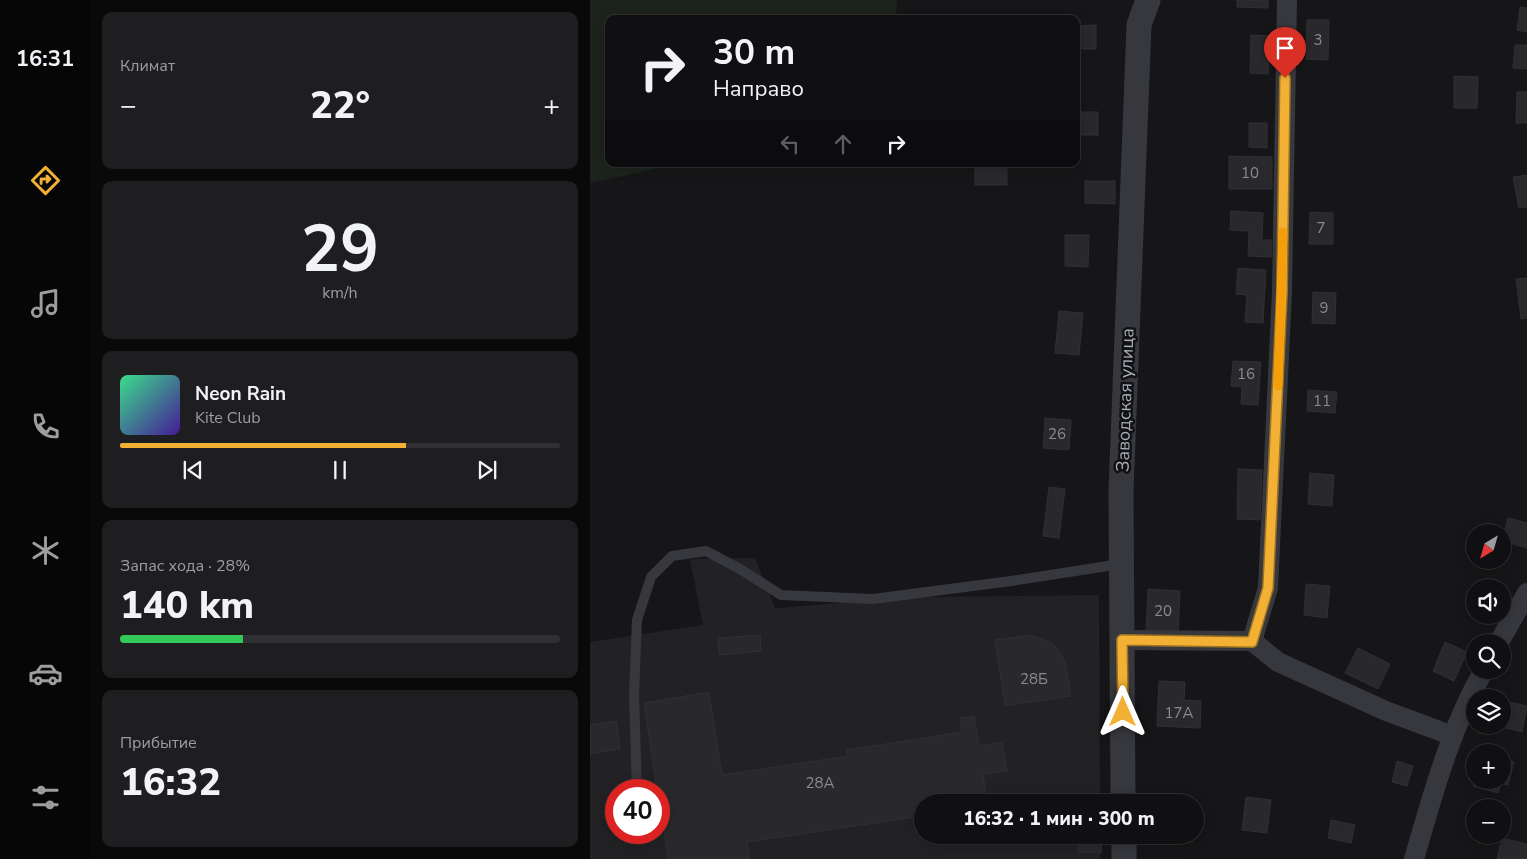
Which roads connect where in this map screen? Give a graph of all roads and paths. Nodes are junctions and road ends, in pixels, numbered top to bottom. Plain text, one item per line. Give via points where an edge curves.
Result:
1 (1148, 0) edge
2 (1287, 0) edge
3 (1122, 564) junction
4 (1527, 592) edge
5 (1503, 634) edge
6 (1122, 640) junction
7 (1252, 642) junction
8 (1479, 679) edge
9 (1453, 736) junction
10 (637, 779) edge
11 (1123, 794) edge
12 (1124, 844) edge
13 (1124, 859) edge
14 (1414, 859) edge

1 - 3 street, Заводская улица via 1139,25
2 - 7 street via 1282,292 1268,588
3 - 6 street, Заводская улица
3 - 10 lane via 873,598 781,595 706,551 672,556 651,577 636,620
4 - 5 street
6 - 7 street
6 - 11 street, Заводская улица
7 - 9 street via 1278,662 1386,711
8 - 9 street
9 - 14 street
12 - 13 street

